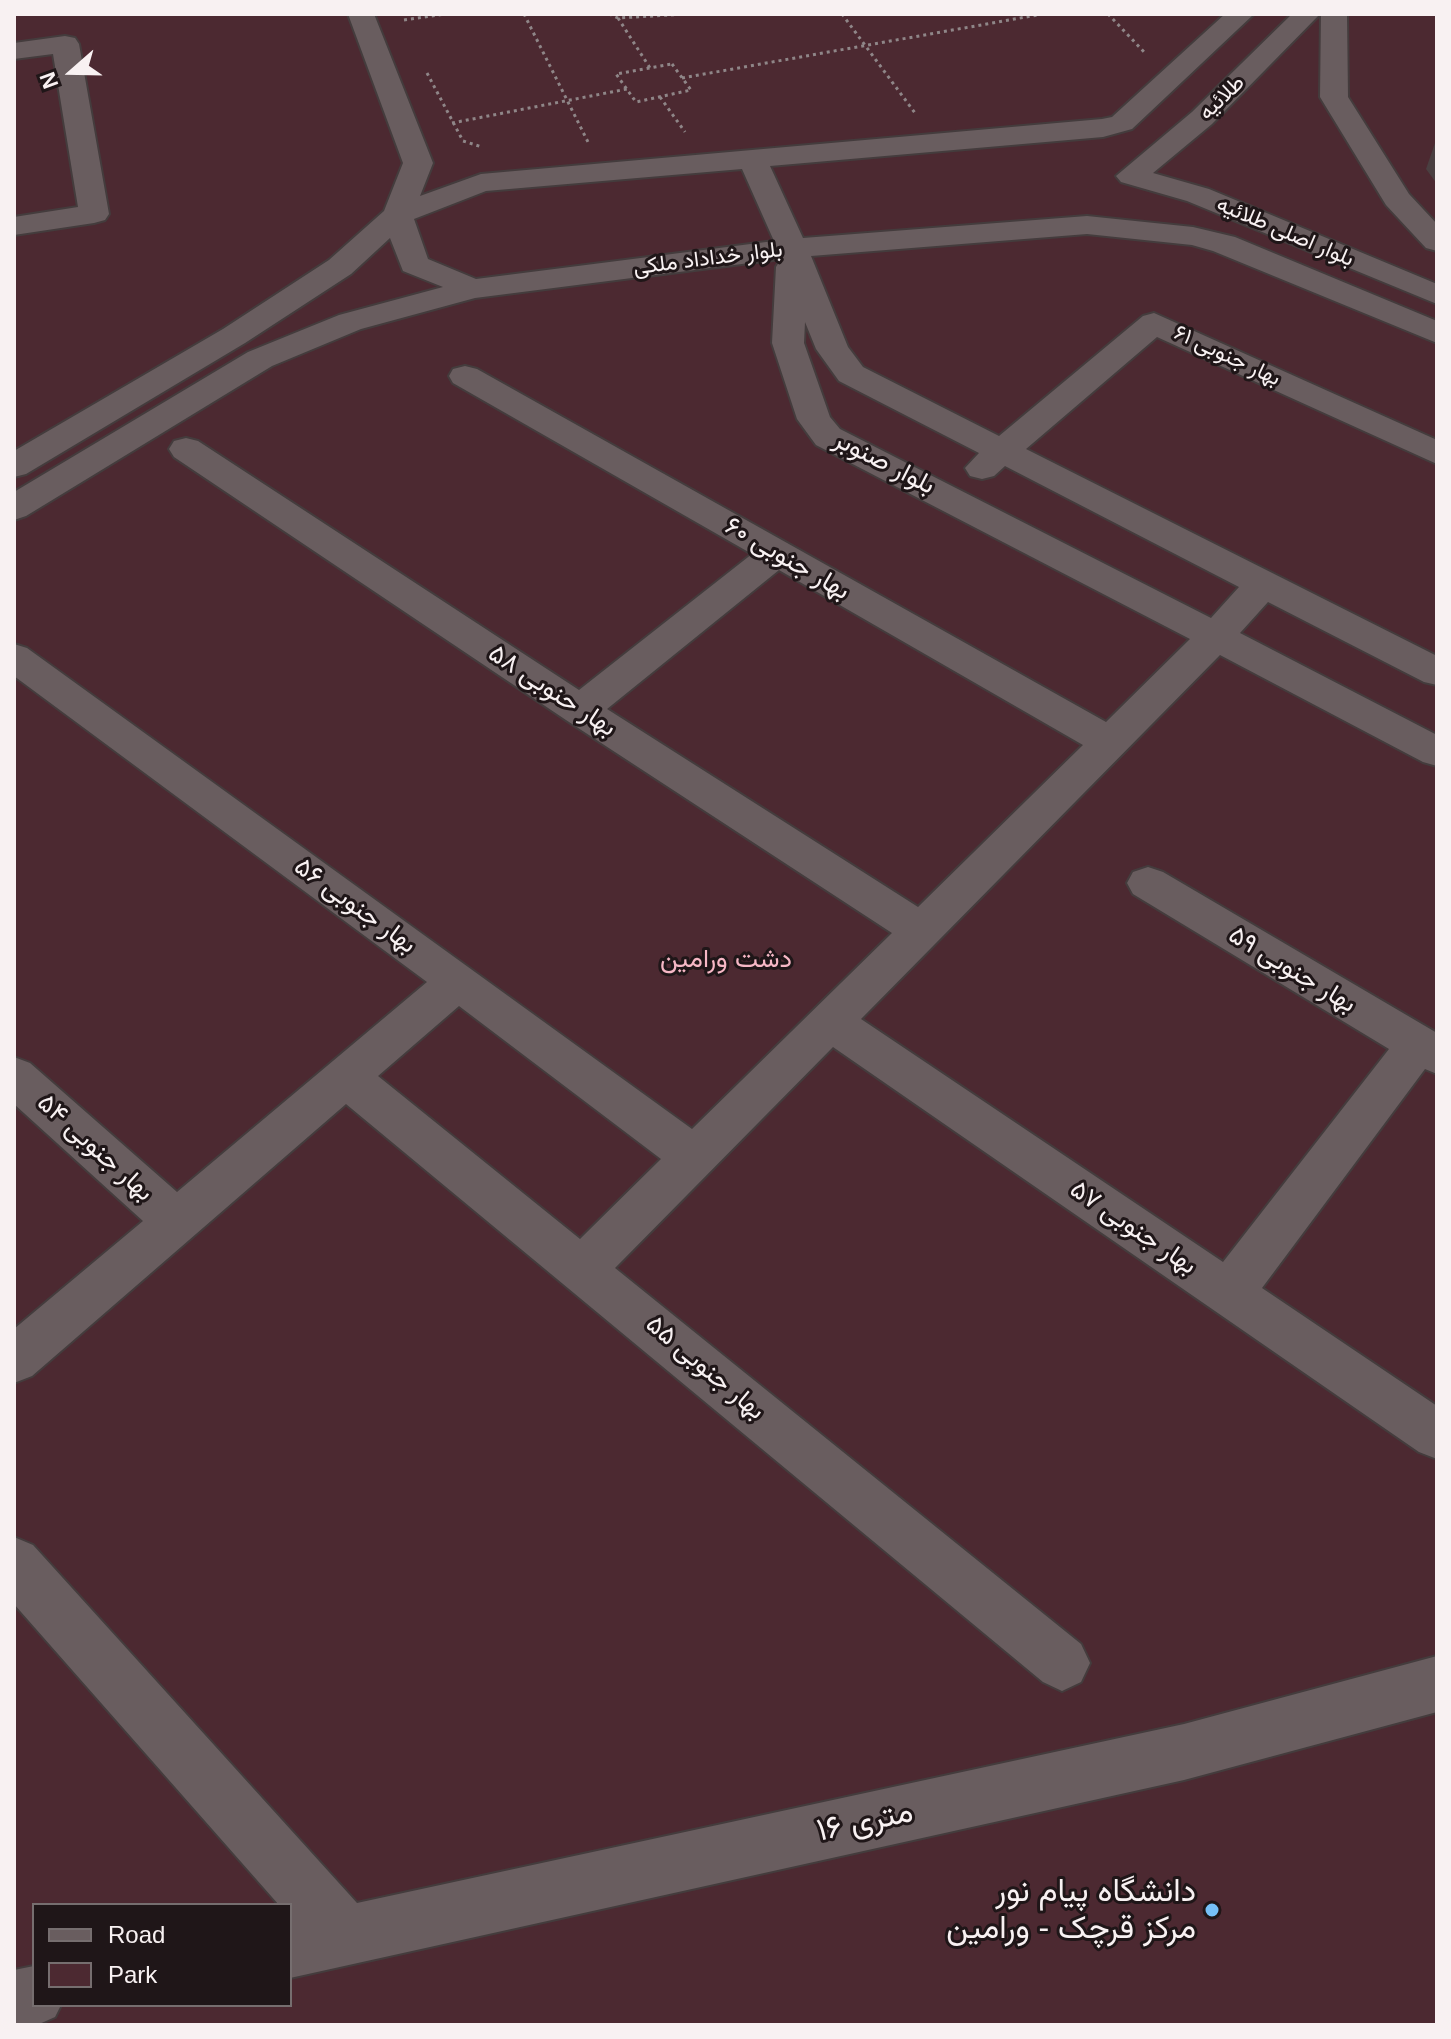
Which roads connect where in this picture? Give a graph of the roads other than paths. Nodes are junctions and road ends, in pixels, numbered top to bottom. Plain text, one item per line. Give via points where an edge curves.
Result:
1 (361, 14) edge
2 (1241, 14) edge
3 (1307, 14) edge
4 (1334, 14) edge
5 (14, 51) edge
6 (997, 135) junction
7 (408, 137) junction
8 (752, 158) junction
9 (1116, 163) junction
10 (461, 170) junction
11 (397, 215) junction
12 (1087, 225) junction
13 (14, 226) edge
14 (1437, 242) edge
15 (792, 248) junction
16 (473, 289) junction
17 (1437, 295) edge
18 (1437, 333) edge
19 (465, 376) dead end
20 (186, 449) dead end
21 (1000, 450) junction
22 (1437, 453) edge
23 (14, 466) edge
24 (952, 498) junction
25 (14, 508) edge
26 (777, 553) junction
27 (1263, 584) junction
28 (1216, 636) junction
29 (14, 657) edge
30 (1437, 672) edge
31 (580, 710) junction
32 (1110, 742) junction
33 (1437, 752) edge
34 (1148, 883) dead end
35 (921, 930) junction
36 (458, 981) junction
37 (830, 1021) junction
38 (1428, 1050) edge
39 (14, 1076) edge
40 (345, 1076) junction
41 (694, 1157) junction
42 (176, 1221) junction
43 (583, 1268) junction
44 (1228, 1294) junction
45 (14, 1360) edge
46 (1437, 1435) edge
47 (14, 1564) edge
48 (1062, 1663) dead end
49 (1437, 1684) edge
50 (347, 1937) junction
51 (292, 1948) edge

1 - 7 street
2 - 6 street, طلائیه via 1122,123 1078,132
3 - 9 street, طلائیه via 1202,118
4 - 14 street via 1334,97 1397,199
5 - 13 street via 65,44 94,214
6 - 8 street
6 - 9 street, بلوار اصلی طلائیه via 1078,145
7 - 10 street
7 - 11 street via 418,163
8 - 10 street
8 - 15 street
9 - 12 street via 1136,191 1128,203
9 - 17 street, بلوار اصلی طلائیه
10 - 11 street
11 - 16 street via 414,264
11 - 23 street via 340,267
12 - 15 street, بلوار خداداد ملکی
12 - 18 street, بلوار خداداد ملکی via 1224,244
15 - 16 street, بلوار خداداد ملکی
15 - 21 street via 832,349 851,374
15 - 24 street, بلوار صنوبر via 788,343 814,419 828,437
16 - 25 street, بلوار خداداد ملکی via 350,322 260,359
19 - 26 street, بهار جنوبی ۶۰
20 - 31 street, بهار حنوبی ۵۸
21 - 22 street, بهار جنوبی ۶۱ via 1154,323
21 - 24 street
21 - 27 street
24 - 28 street, بلوار صنوبر
26 - 31 street
26 - 32 street, بهار جنوبی ۶۰
27 - 28 street
27 - 30 street
28 - 32 street
28 - 33 street, بلوار صنوبر
29 - 36 street, بهار جنوبی ۵۶
31 - 35 street, بهار حنوبی ۵۸
32 - 35 street
34 - 38 street, بهار جنوبی ۵۹
35 - 37 street
36 - 40 street
36 - 41 street, بهار جنوبی ۵۶
37 - 41 street
37 - 44 street, بهار جنوبی ۵۷
38 - 44 street
39 - 42 street, بهار جنوبی ۵۴
40 - 42 street
40 - 43 street, بهار جنوبی ۵۵
41 - 43 street
42 - 45 street
43 - 48 street, بهار جنوبی ۵۵
44 - 46 street, بهار جنوبی ۵۷
47 - 50 street
49 - 50 street, ۱۶ متری via 1184,1752
50 - 51 street, ۱۶ متری

